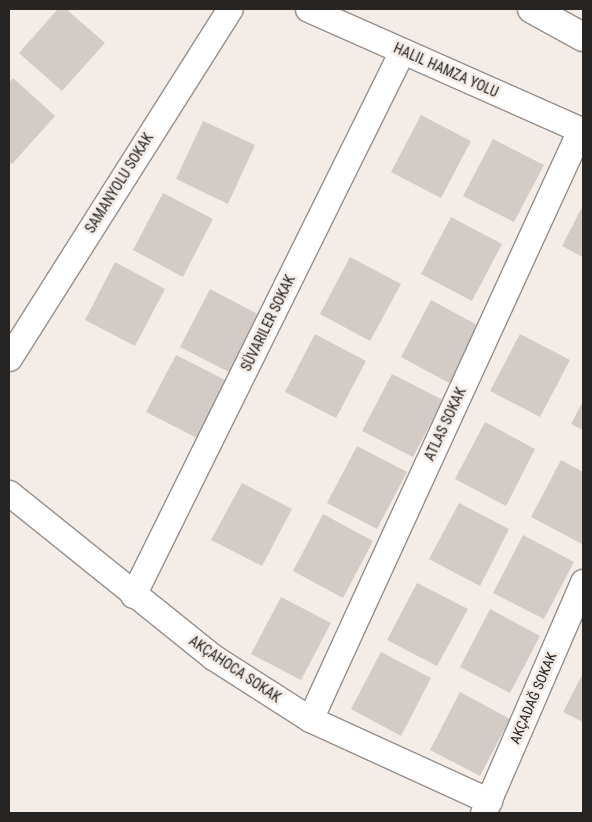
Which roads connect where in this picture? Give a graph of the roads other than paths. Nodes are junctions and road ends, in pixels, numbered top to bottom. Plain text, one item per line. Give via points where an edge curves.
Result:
1 (230, 9) edge
2 (308, 9) edge
3 (532, 9) edge
4 (583, 37) edge
5 (402, 51) junction
6 (582, 131) edge
7 (9, 358) edge
8 (9, 493) edge
9 (583, 582) edge
10 (133, 595) junction
11 (310, 719) junction
12 (486, 807) edge

1 - 7 street, SAMANYOLU SOKAK
2 - 5 street, HALIL HAMZA YOLU
3 - 4 main road
5 - 6 street, HALIL HAMZA YOLU
5 - 10 street, SÜVARILER SOKAK
6 - 11 street, ATLAS SOKAK
8 - 10 street, AKÇAHOCA SOKAK
9 - 12 street, AKÇADAĞ SOKAK
10 - 11 street, AKÇAHOCA SOKAK via 213,657
11 - 12 street, AKÇAHOCA SOKAK

